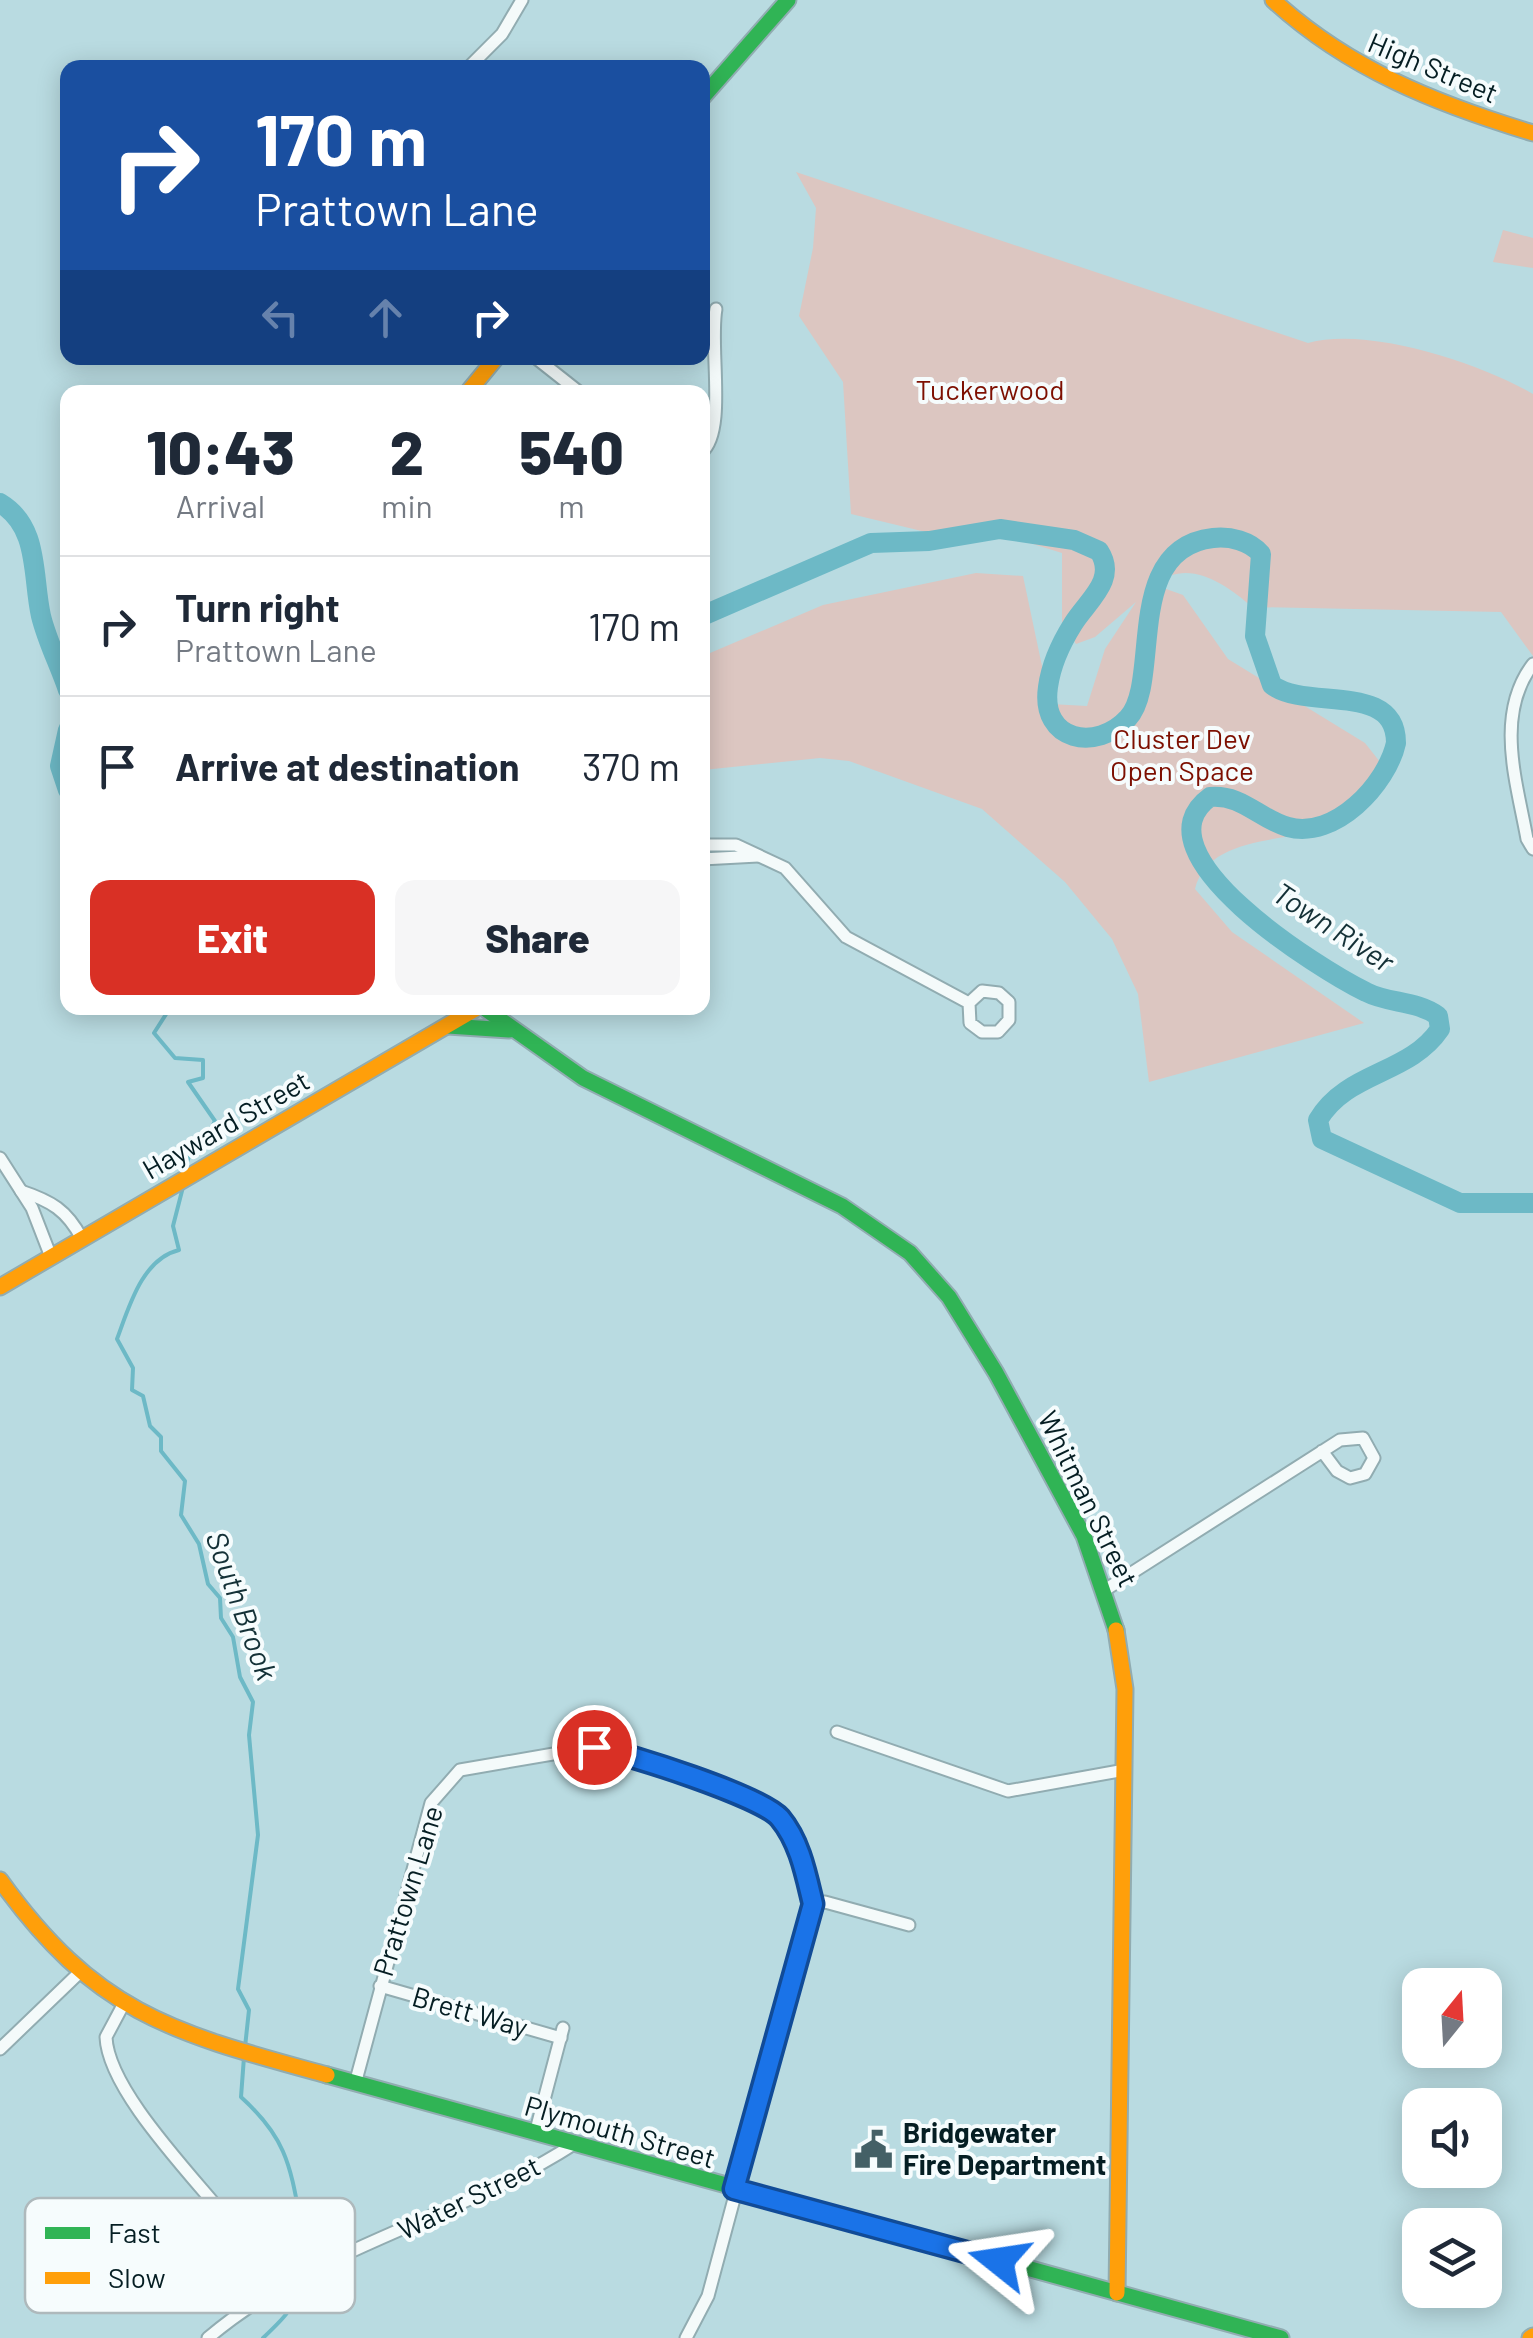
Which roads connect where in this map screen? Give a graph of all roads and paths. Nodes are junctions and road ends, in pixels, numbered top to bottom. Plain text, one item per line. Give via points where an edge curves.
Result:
1 (522, 0) edge
2 (788, 0) edge
3 (1273, 0) edge
4 (476, 60) edge
5 (710, 89) edge
6 (1533, 133) edge
7 (716, 308) dead end
8 (490, 365) edge
9 (545, 365) edge
10 (474, 385) edge
11 (570, 385) edge
12 (710, 439) edge
13 (1533, 664) edge
14 (1528, 815) edge
15 (710, 844) edge
16 (1533, 850) edge
17 (758, 856) junction
18 (710, 859) edge
19 (969, 1004) dead end
20 (465, 1015) edge
21 (492, 1015) edge
22 (448, 1026) junction
23 (509, 1030) junction
24 (0, 1158) edge
25 (21, 1191) junction
26 (82, 1239) junction
27 (51, 1257) junction
28 (0, 1287) edge
29 (1322, 1452) junction
30 (1108, 1588) junction
31 (837, 1732) dead end
32 (1125, 1770) junction
33 (0, 1880) edge
34 (813, 1904) junction
35 (910, 1925) dead end
36 (78, 1974) junction
37 (380, 1986) junction
38 (122, 2007) junction
39 (0, 2049) edge
40 (354, 2084) junction
41 (535, 2134) junction
42 (574, 2144) junction
43 (734, 2189) junction
44 (209, 2198) edge
45 (355, 2252) edge
46 (1117, 2293) junction
47 (243, 2313) edge
48 (208, 2338) edge
49 (686, 2338) edge
50 (1281, 2338) edge

1 - 4 street
2 - 5 street
3 - 6 street, High Street via 1318,41 1364,68
7 - 12 street via 716,430
8 - 10 street
9 - 11 street
13 - 14 street via 1516,695 1511,727
14 - 16 street
15 - 17 street via 730,843
17 - 18 street
17 - 19 street via 790,872 846,938
20 - 22 street, Hayward Street
21 - 23 street, Whitman Street
22 - 23 street
22 - 26 street, Hayward Street
23 - 30 street, Whitman Street via 622,1097 852,1212 908,1251 943,1292 996,1376
24 - 25 street
25 - 26 street via 54,1202
25 - 27 street
26 - 27 street, Hayward Street
27 - 28 street, Hayward Street
29 - 29 street via 1358,1436 1370,1444 1373,1463 1350,1478
29 - 30 street
30 - 32 street, Whitman Street via 1123,1654
31 - 32 street via 1008,1792
32 - 46 street, Whitman Street
33 - 36 street, Plymouth Street
34 - 35 street
34 - 37 street, Prattown Lane via 792,1836 772,1810 609,1750 556,1751 460,1770 442,1787 420,1836
34 - 43 street
36 - 38 street, Plymouth Street
36 - 39 street
37 - 40 street, Prattown Lane
37 - 41 street, Brett Way via 562,2033
38 - 40 street, Plymouth Street via 188,2036
38 - 44 street via 106,2037 119,2074
40 - 41 street, Plymouth Street
41 - 42 street, Plymouth Street
42 - 43 street, Plymouth Street
42 - 45 street, Water Street
43 - 46 street, Plymouth Street
43 - 49 street via 708,2296
46 - 50 street, Plymouth Street
47 - 48 street, Water Street

